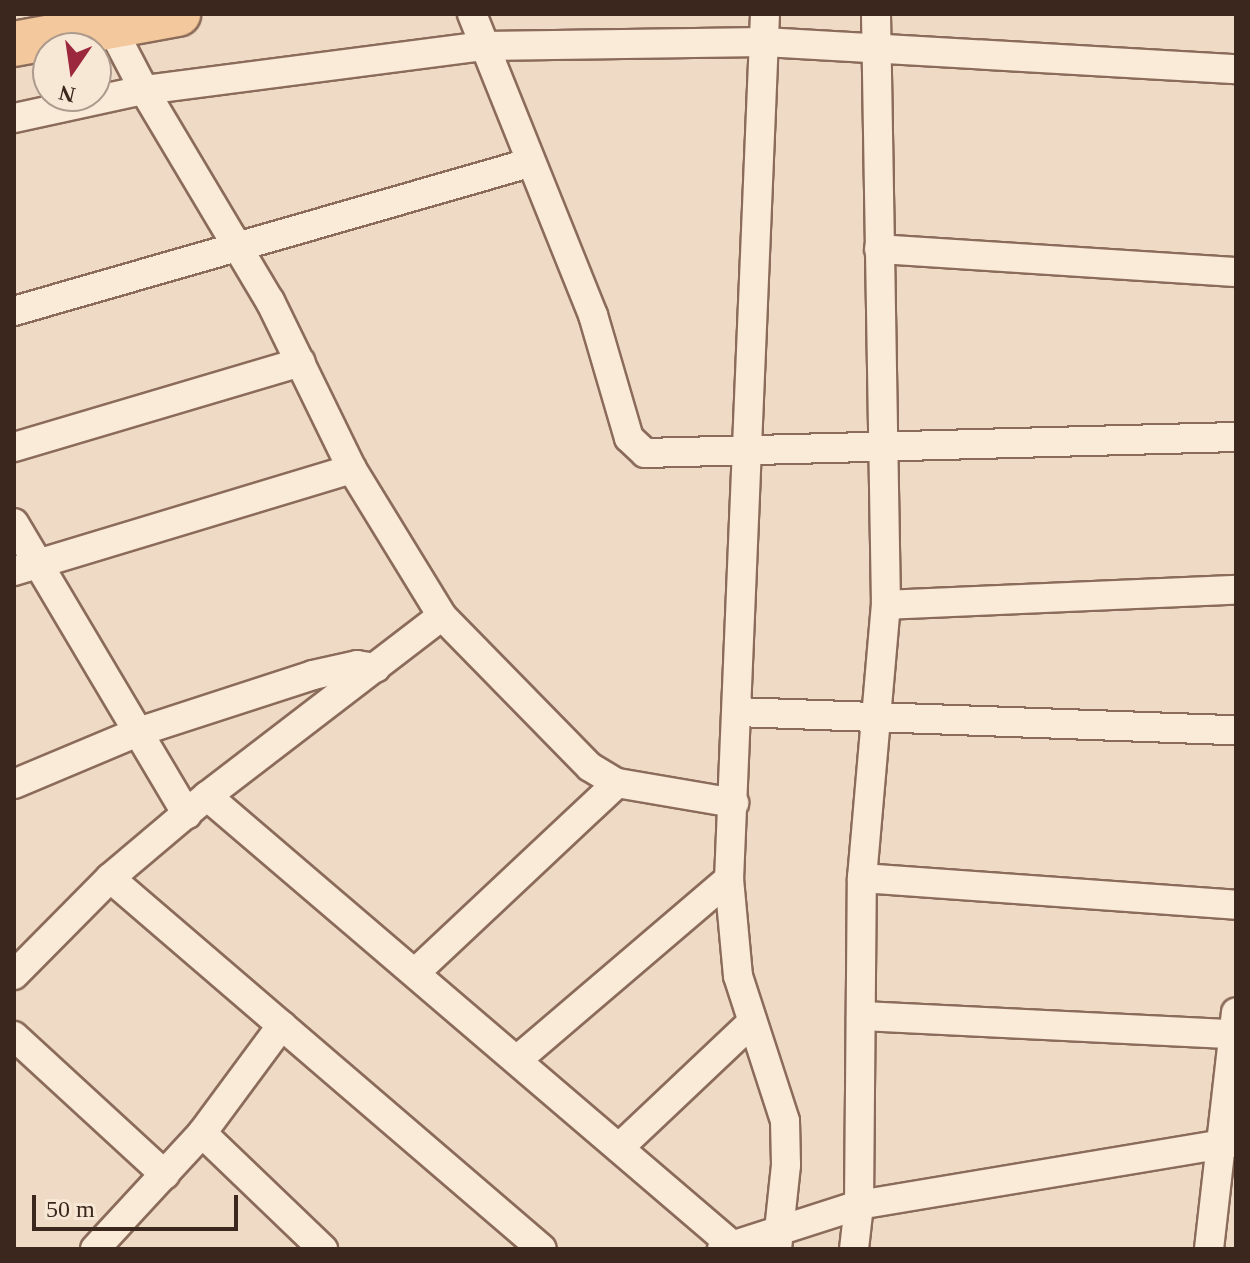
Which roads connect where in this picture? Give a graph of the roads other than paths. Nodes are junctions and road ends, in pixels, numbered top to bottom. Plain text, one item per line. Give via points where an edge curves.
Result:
1 (178, 14) edge
2 (472, 14) edge
3 (876, 14) edge
4 (109, 23) junction
5 (764, 28) edge
6 (14, 44) edge
7 (484, 46) junction
8 (874, 47) junction
9 (1236, 69) edge
10 (144, 90) junction
11 (14, 118) edge
12 (529, 163) junction
13 (236, 246) junction
14 (879, 249) junction
15 (1236, 272) edge
16 (14, 311) edge
17 (301, 362) junction
18 (1236, 437) edge
19 (14, 447) edge
20 (884, 450) junction
21 (748, 454) junction
22 (352, 469) junction
23 (14, 523) edge
24 (28, 567) edge
25 (1236, 590) edge
26 (886, 605) junction
27 (442, 616) junction
28 (376, 668) junction
29 (737, 712) junction
30 (877, 717) junction
31 (1236, 730) edge
32 (138, 732) junction
33 (617, 783) junction
34 (14, 784) edge
35 (734, 803) junction
36 (197, 805) junction
37 (110, 878) junction
38 (862, 878) junction
39 (729, 879) junction
40 (1236, 905) edge
41 (417, 971) junction
42 (14, 975) edge
43 (861, 1016) junction
44 (752, 1022) junction
45 (1235, 1023) edge
46 (282, 1025) junction
47 (14, 1036) edge
48 (517, 1060) junction
49 (202, 1133) junction
50 (1230, 1143) edge
51 (621, 1146) junction
52 (165, 1175) junction
53 (859, 1205) junction
54 (778, 1239) edge
55 (727, 1247) edge
56 (95, 1249) edge
57 (323, 1249) edge
58 (542, 1249) edge
59 (854, 1249) edge
60 (1209, 1249) edge

1 - 4 main road
2 - 7 street
3 - 8 street
4 - 6 main road
4 - 10 street
5 - 7 street
5 - 8 street
5 - 21 street
7 - 10 street
7 - 12 street
8 - 9 street
8 - 14 street
10 - 11 street
10 - 13 street
12 - 13 street
12 - 21 street via 593,315 637,449 656,456
13 - 16 street
13 - 17 street
14 - 15 street
14 - 20 street
17 - 19 street
17 - 22 street
18 - 20 street
20 - 21 street
20 - 26 street
21 - 29 street
22 - 24 street
22 - 27 street
23 - 24 street
24 - 32 street
25 - 26 street
26 - 30 street
27 - 28 street
27 - 33 street via 564,744
28 - 32 street via 337,668
28 - 36 street
29 - 30 street
29 - 35 street
30 - 31 street
30 - 38 street
32 - 34 street
32 - 36 street
33 - 35 street
33 - 41 street
35 - 39 street
36 - 37 street
36 - 41 street
37 - 42 street
37 - 46 street
38 - 40 street
38 - 43 street
39 - 44 street via 736,962
39 - 48 street
41 - 48 street
43 - 45 street
43 - 53 street
44 - 51 street
44 - 54 street via 785,1121
45 - 50 street
46 - 49 street
46 - 58 street
47 - 52 street
48 - 51 street
49 - 52 street
49 - 57 street
50 - 53 street
50 - 60 street
51 - 55 street
52 - 56 street
53 - 54 street
53 - 59 street
54 - 55 street

